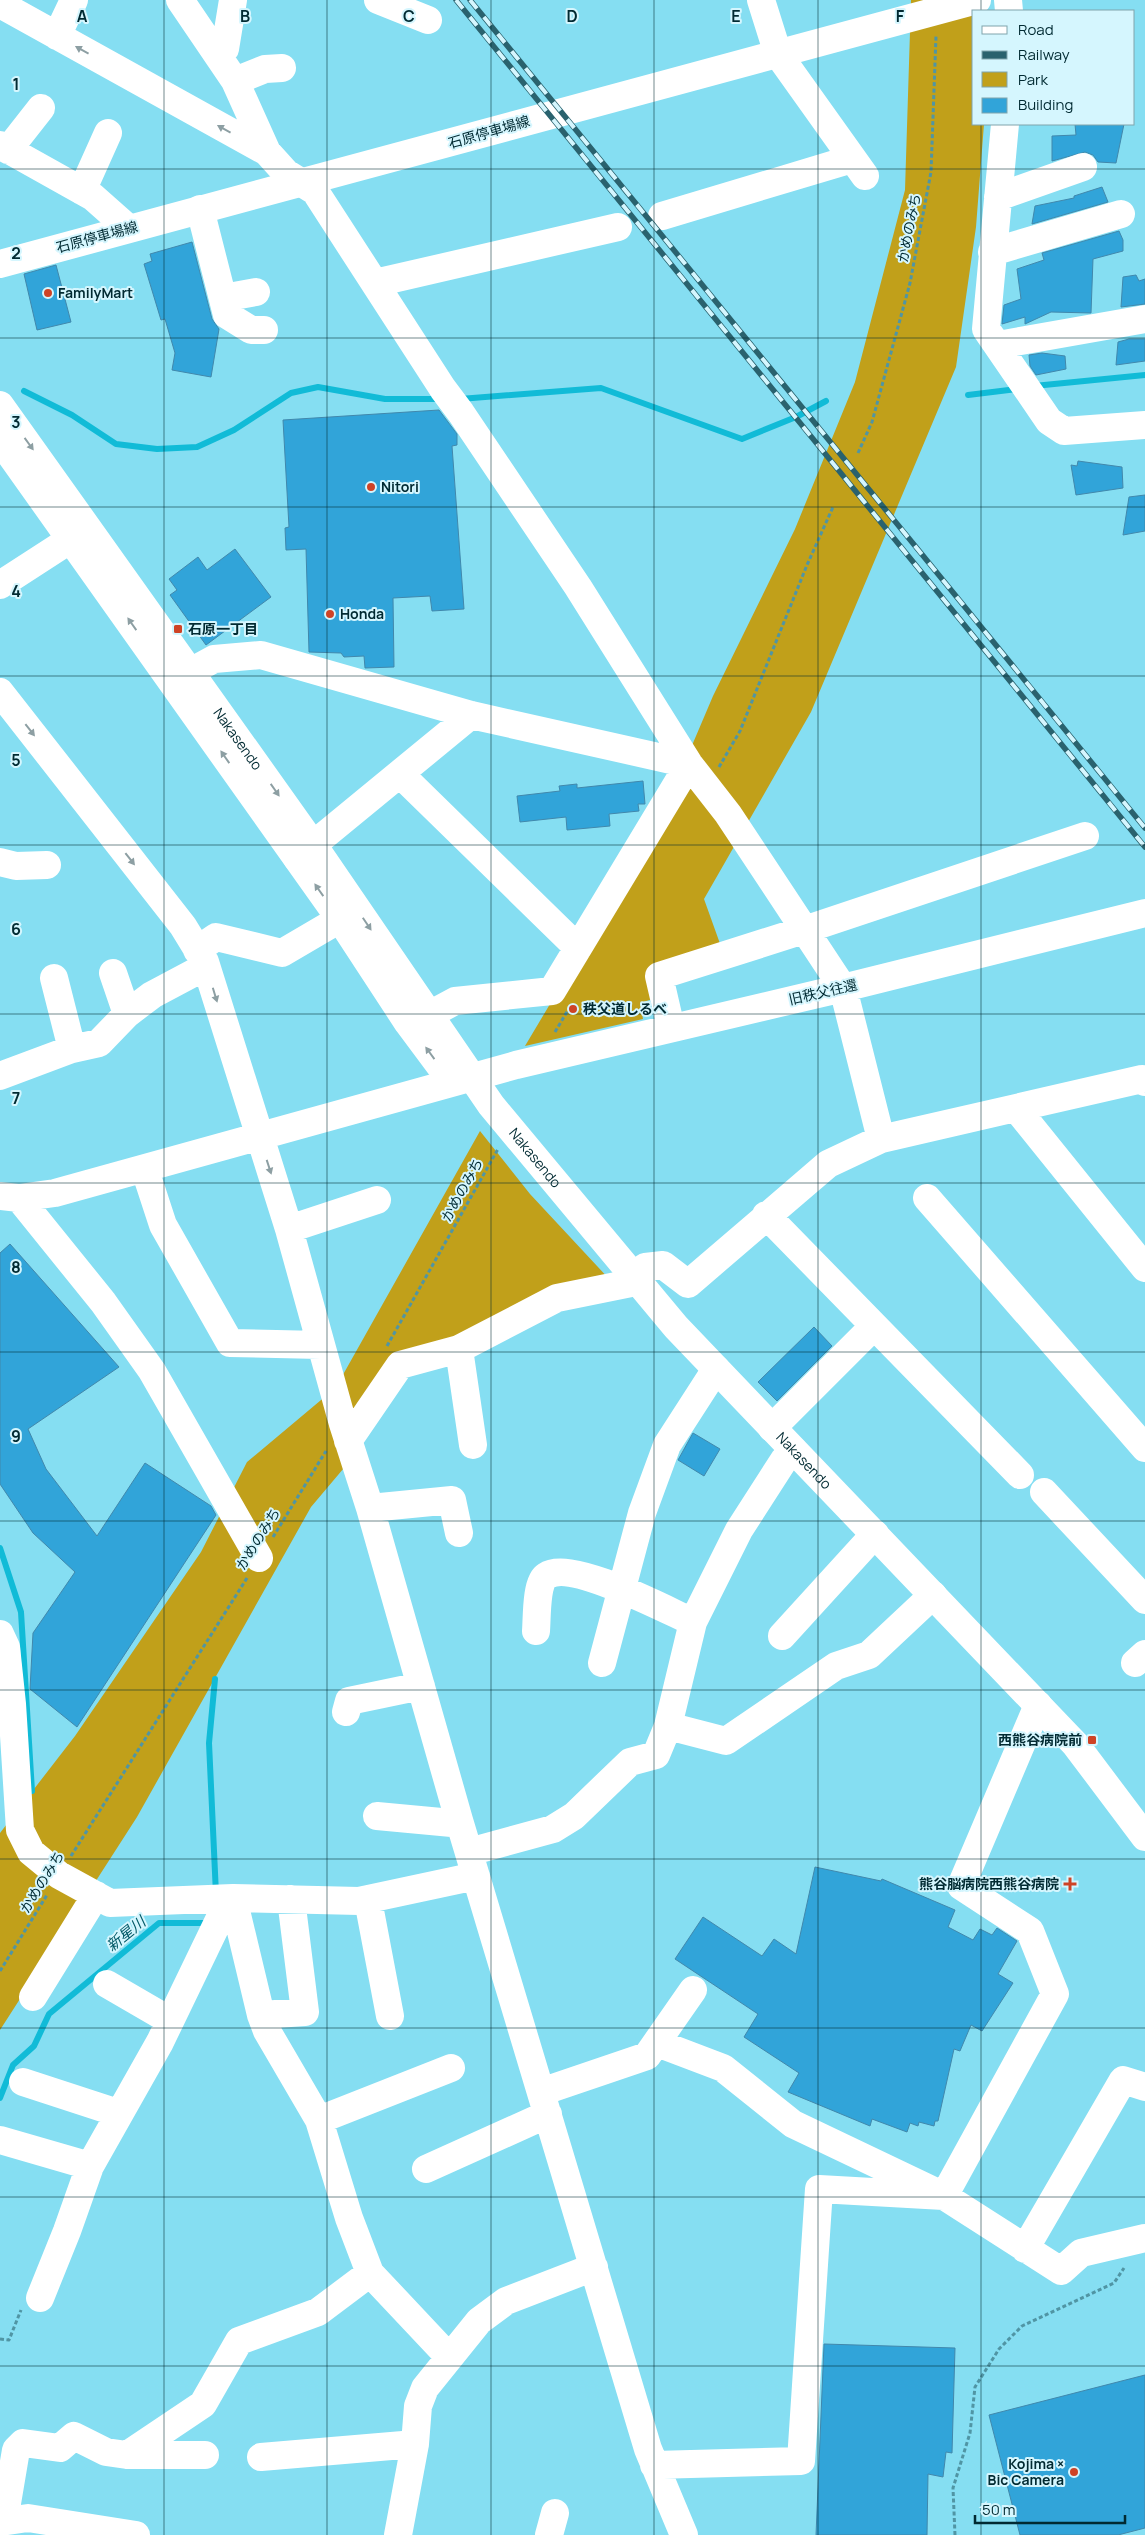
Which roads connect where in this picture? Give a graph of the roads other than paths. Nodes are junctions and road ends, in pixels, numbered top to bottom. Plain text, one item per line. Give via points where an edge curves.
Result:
1 (74, 0) edge
2 (180, 0) edge
3 (233, 0) edge
4 (378, 0) edge
5 (761, 0) edge
6 (977, 0) edge
7 (0, 4) edge
8 (920, 10) edge
9 (428, 20) dead end
10 (57, 36) junction
11 (778, 54) junction
12 (219, 56) junction
13 (282, 68) dead end
14 (235, 81) junction
15 (41, 108) dead end
16 (1005, 125) edge
17 (108, 133) dead end
18 (2, 148) edge
19 (267, 152) junction
20 (1084, 167) dead end
21 (300, 182) junction
22 (82, 191) junction
23 (998, 197) junction
24 (200, 209) junction
25 (1121, 214) dead end
26 (662, 216) dead end
27 (618, 227) dead end
28 (128, 228) junction
29 (992, 252) junction
30 (0, 264) edge
31 (374, 284) junction
32 (256, 292) dead end
33 (222, 298) junction
34 (1145, 319) edge
35 (264, 330) dead end
36 (998, 345) junction
37 (0, 405) edge
38 (1145, 425) edge
39 (0, 440) edge
40 (71, 539) junction
41 (0, 584) edge
42 (192, 672) junction
43 (0, 692) edge
44 (471, 715) junction
45 (689, 764) junction
46 (400, 774) junction
47 (1085, 836) dead end
48 (306, 852) junction
49 (0, 862) edge
50 (47, 865) dead end
51 (1145, 912) edge
52 (340, 919) junction
53 (804, 930) junction
54 (578, 948) junction
55 (201, 956) junction
56 (113, 973) dead end
57 (54, 978) dead end
58 (843, 988) junction
59 (127, 1014) junction
60 (428, 1015) junction
61 (671, 1028) junction
62 (72, 1049) junction
63 (0, 1076) edge
64 (470, 1078) junction
65 (1145, 1082) edge
66 (1016, 1108) junction
67 (259, 1137) junction
68 (881, 1139) junction
69 (145, 1170) junction
70 (9, 1197) edge
71 (927, 1198) dead end
72 (377, 1200) dead end
73 (766, 1215) junction
74 (289, 1229) junction
75 (1145, 1268) edge
76 (634, 1280) junction
77 (874, 1326) junction
78 (321, 1345) junction
79 (459, 1349) junction
80 (716, 1369) junction
81 (772, 1428) junction
82 (346, 1433) junction
83 (473, 1445) dead end
84 (1145, 1448) edge
85 (793, 1450) junction
86 (1020, 1475) dead end
87 (1044, 1492) dead end
88 (370, 1508) junction
89 (460, 1533) dead end
90 (875, 1534) junction
91 (259, 1558) road end
92 (620, 1588) junction
93 (934, 1595) junction
94 (1145, 1600) edge
95 (692, 1622) junction
96 (536, 1631) dead end
97 (0, 1634) edge
98 (782, 1636) dead end
99 (602, 1663) dead end
100 (421, 1686) junction
101 (1038, 1705) junction
102 (346, 1712) dead end
103 (668, 1726) junction
104 (377, 1816) dead end
105 (459, 1820) junction
106 (1145, 1837) edge
107 (472, 1864) junction
108 (96, 1895) junction
109 (222, 1899) junction
110 (291, 1899) junction
111 (368, 1900) junction
112 (107, 1984) dead end
113 (694, 1990) dead end
114 (32, 1997) dead end
115 (261, 2015) junction
116 (390, 2016) dead end
117 (169, 2020) junction
118 (657, 2042) junction
119 (451, 2068) dead end
120 (23, 2082) dead end
121 (1145, 2087) edge
122 (545, 2103) junction
123 (118, 2113) junction
124 (318, 2120) junction
125 (0, 2140) edge
126 (90, 2166) junction
127 (426, 2169) dead end
128 (944, 2196) junction
129 (1145, 2238) edge
130 (1025, 2248) junction
131 (594, 2267) junction
132 (370, 2273) junction
133 (40, 2298) road end
134 (449, 2357) junction
135 (415, 2444) junction
136 (128, 2455) junction
137 (204, 2455) dead end
138 (261, 2457) dead end
139 (654, 2465) junction
140 (2, 2521) edge
141 (136, 2535) edge
142 (398, 2535) edge
143 (684, 2535) edge

1 - 10 main road
2 - 12 main road
3 - 12 main road via 225,49
4 - 9 main road
5 - 11 main road
6 - 8 main road, 石原停車場線
7 - 10 main road
8 - 11 main road, 石原停車場線
19 -> 10 main road
11 - 21 main road, 石原停車場線
11 - 26 main road via 858,167
12 - 14 main road
13 - 14 main road via 265,69
14 - 19 main road
15 - 18 main road
16 - 23 main road
17 - 22 main road
18 - 22 main road
19 - 21 main road via 286,173
20 - 23 main road
21 - 24 main road, 石原停車場線
21 - 31 main road via 315,191
22 - 28 main road
23 - 29 main road
24 - 28 main road, 石原停車場線
24 - 33 main road
25 - 29 main road
27 - 31 main road
28 - 30 main road, 石原停車場線
29 - 36 main road via 986,328
31 - 45 main road via 578,586
32 - 33 main road
33 - 35 main road via 227,315 251,330
34 - 36 main road
36 - 38 main road via 1049,422 1064,431
37 -> 42 main road, Nakasendo
39 - 40 main road, Nakasendo
40 - 41 main road
48 -> 40 main road, Nakasendo
42 - 44 main road via 214,659 261,655
42 -> 48 main road, Nakasendo
43 -> 55 main road via 183,926
44 - 45 main road
44 - 46 main road
45 - 53 main road via 728,814
45 - 54 main road
46 - 48 main road
46 - 54 main road
47 - 53 main road
52 -> 48 main road, Nakasendo
48 -> 60 main road, Nakasendo
49 - 50 main road via 16,866
51 - 58 main road, 旧秩父往還
52 - 55 main road via 282,953 216,937
64 -> 52 main road, Nakasendo via 440,1066
53 - 58 main road
53 - 61 main road via 659,976
54 - 60 main road via 552,991 455,1001
55 - 59 main road via 199,970 152,995
55 -> 67 main road
56 - 59 main road
57 - 62 main road
58 - 61 main road, 旧秩父往還
58 - 68 main road
59 - 62 main road via 99,1043
60 - 64 main road, Nakasendo
61 - 64 main road, 旧秩父往還
62 - 63 main road
64 - 67 main road, 旧秩父往還
64 - 76 main road, Nakasendo
65 - 66 main road via 1142,1079
66 - 68 main road
66 - 75 main road
67 - 69 main road, 旧秩父往還
67 -> 74 main road
68 - 73 main road via 828,1164
69 - 70 main road, 旧秩父往還 via 56,1193
69 - 78 main road via 163,1225 230,1343
70 - 91 main road via 103,1302 152,1371
71 - 84 main road
72 - 74 main road
73 - 76 main road via 688,1284 663,1265 645,1267
73 - 77 main road
74 - 78 main road
76 - 79 main road via 557,1298
76 - 80 main road, Nakasendo
77 - 81 main road
77 - 86 main road
78 - 82 main road
79 - 82 main road via 400,1365
79 - 83 main road
80 - 81 main road, Nakasendo
80 - 92 main road via 666,1445
81 - 85 main road, Nakasendo
82 - 88 main road
85 - 90 main road, Nakasendo
85 - 95 main road via 739,1530
87 - 94 main road
88 - 89 main road via 452,1500
88 - 100 main road
90 - 93 main road, Nakasendo
90 - 98 main road
92 - 95 main road
92 - 96 main road via 560,1572 546,1576 540,1583
92 - 99 main road
93 - 101 main road, Nakasendo
93 - 103 main road via 869,1655 836,1666 726,1741
95 - 103 main road
97 - 108 main road via 6,1647 12,1704 20,1830 30,1852 59,1875
100 - 102 main road via 349,1702
100 - 105 main road
101 - 106 main road, Nakasendo via 1075,1744
101 - 128 main road via 962,1886 1030,1931 1055,1994
103 - 107 main road via 656,1755 630,1762 574,1816 553,1829
104 - 105 main road
105 - 107 main road
107 - 111 main road
107 - 122 main road
108 - 109 main road via 110,1903
108 - 114 main road
109 - 110 main road
109 - 115 main road
109 - 117 main road
110 - 111 main road
110 - 115 main road via 305,2012
111 - 116 main road
112 - 117 main road
113 - 118 main road
115 - 124 main road
117 - 123 main road via 160,2042
118 - 122 main road via 647,2056
118 - 128 main road via 723,2068 793,2124
119 - 124 main road
120 - 123 main road
121 - 130 main road via 1124,2080
122 - 127 main road
122 - 131 main road
123 - 126 main road
124 - 132 main road
125 - 126 main road
126 - 133 main road
128 - 130 main road
128 - 139 main road via 819,2189 801,2460
129 - 130 main road via 1081,2254 1060,2272
131 - 134 main road via 506,2302 479,2321
131 - 139 main road
132 - 134 main road
132 - 136 main road via 318,2312 239,2341 203,2404
134 - 135 main road via 425,2388 418,2406
135 - 138 main road
135 - 142 main road
136 - 137 main road
136 - 140 main road via 106,2452 74,2436 60,2448 23,2443 16,2450
139 - 143 main road
140 - 141 main road via 28,2518

